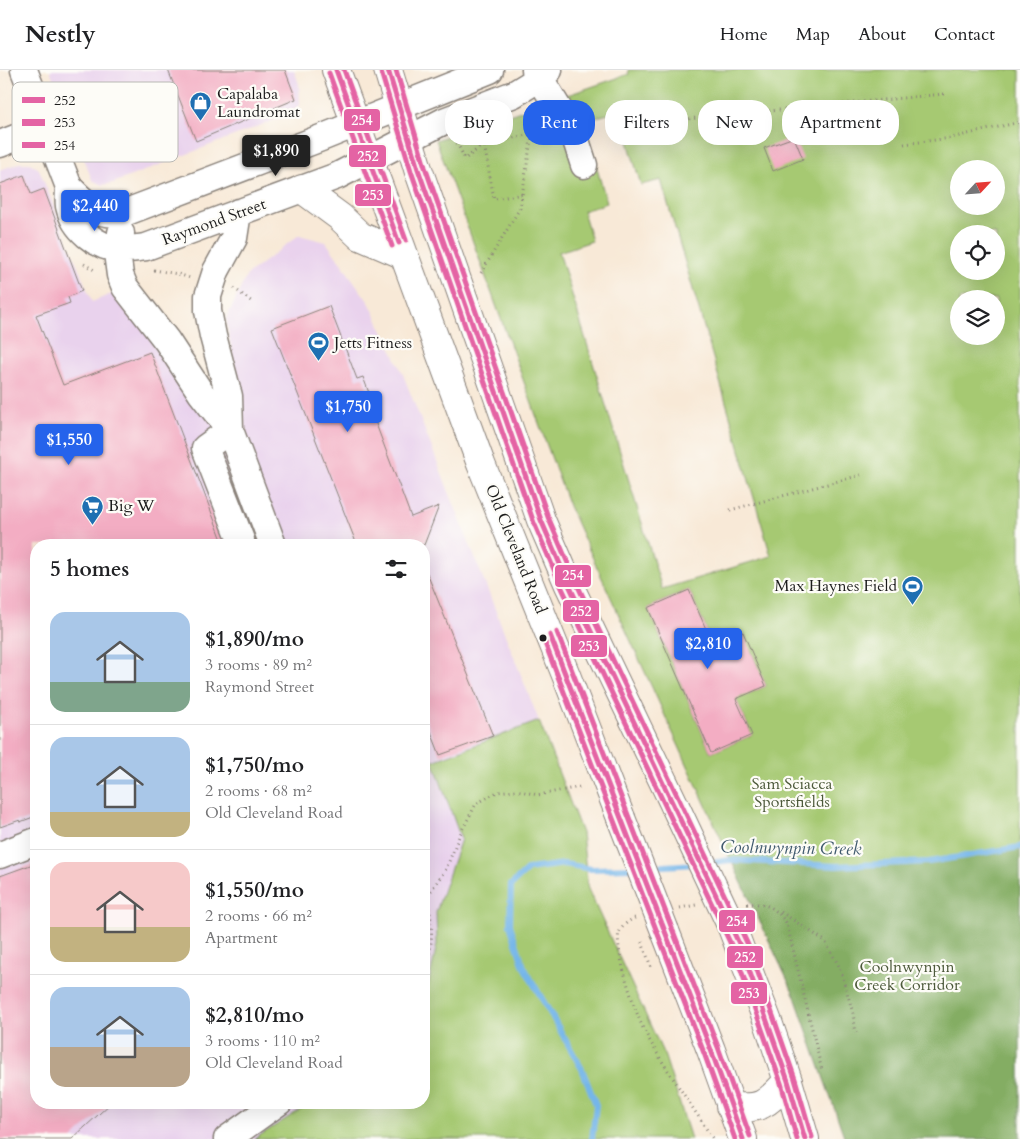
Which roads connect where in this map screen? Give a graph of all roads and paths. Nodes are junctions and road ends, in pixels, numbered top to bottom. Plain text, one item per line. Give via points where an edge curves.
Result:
1 (24, 70) edge
2 (336, 70) edge
3 (388, 70) edge
4 (490, 70) edge
5 (541, 73) edge
6 (29, 82) edge
7 (944, 94) dead end
8 (556, 100) edge
9 (400, 105) junction
10 (688, 119) edge
11 (1020, 122) edge
12 (355, 123) junction
13 (409, 138) junction
14 (12, 139) edge
15 (0, 144) edge
16 (904, 144) dead end
17 (459, 145) edge
18 (483, 145) edge
19 (484, 145) edge
20 (530, 145) edge
21 (578, 145) edge
22 (369, 159) junction
23 (59, 162) edge
24 (584, 165) dead end
25 (68, 187) junction
26 (302, 189) junction
27 (523, 194) junction
28 (238, 212) junction
29 (124, 213) junction
30 (119, 250) junction
31 (404, 255) junction
32 (146, 271) dead end
33 (480, 276) dead end
34 (194, 279) dead end
35 (232, 288) dead end
36 (252, 302) dead end
37 (230, 430) junction
38 (861, 475) dead end
39 (730, 510) dead end
40 (240, 539) edge
41 (271, 539) edge
42 (580, 787) dead end
43 (30, 844) edge
44 (0, 856) edge
45 (430, 892) edge
46 (430, 910) edge
47 (778, 911) dead end
48 (430, 948) edge
49 (856, 1033) dead end
50 (788, 1081) junction
51 (730, 1106) junction
52 (270, 1109) edge
53 (227, 1139) edge
54 (743, 1139) edge
55 (805, 1139) edge

1 - 6 street, Raymond Street
2 - 12 main road, Old Cleveland Road
3 - 9 main road
4 - 9 street, Raymond Street
5 - 8 street
5 - 13 street, Raymond Street via 514,94
7 - 10 path
9 - 12 street, Raymond Street
9 - 13 main road
11 - 16 path via 951,138
12 - 22 main road, Old Cleveland Road
12 - 29 street, Raymond Street
13 - 22 street, Raymond Street
13 - 50 main road, bridge via 541,520 731,925
14 - 15 street
17 - 18 path via 465,159
19 - 27 path via 494,199
20 - 27 path
21 - 24 street
22 - 26 street, Raymond Street
22 - 31 main road, Old Cleveland Road
23 - 25 street, Raymond Street
25 - 29 street, Raymond Street via 92,208 112,214
25 - 30 street, Raymond Street via 69,206 76,222 91,239
26 - 28 street, Raymond Street
26 - 31 main road via 360,236
27 - 33 path via 520,208
28 - 30 street, Raymond Street via 146,247
28 - 37 street via 234,238 216,271 208,296 213,336 229,396
29 - 30 street
30 - 37 street via 120,275 125,287
31 - 51 main road, Old Cleveland Road, bridge via 481,464 566,675
32 - 34 path
35 - 36 path
37 - 40 street via 205,448
37 - 41 street
38 - 39 path
42 - 45 path via 538,795 516,790 497,792 476,804 446,868
43 - 44 street
46 - 48 path
47 - 49 path via 825,941 840,968
50 - 51 main road via 760,1106
50 - 55 main road
51 - 54 main road, Old Cleveland Road
52 - 53 street

